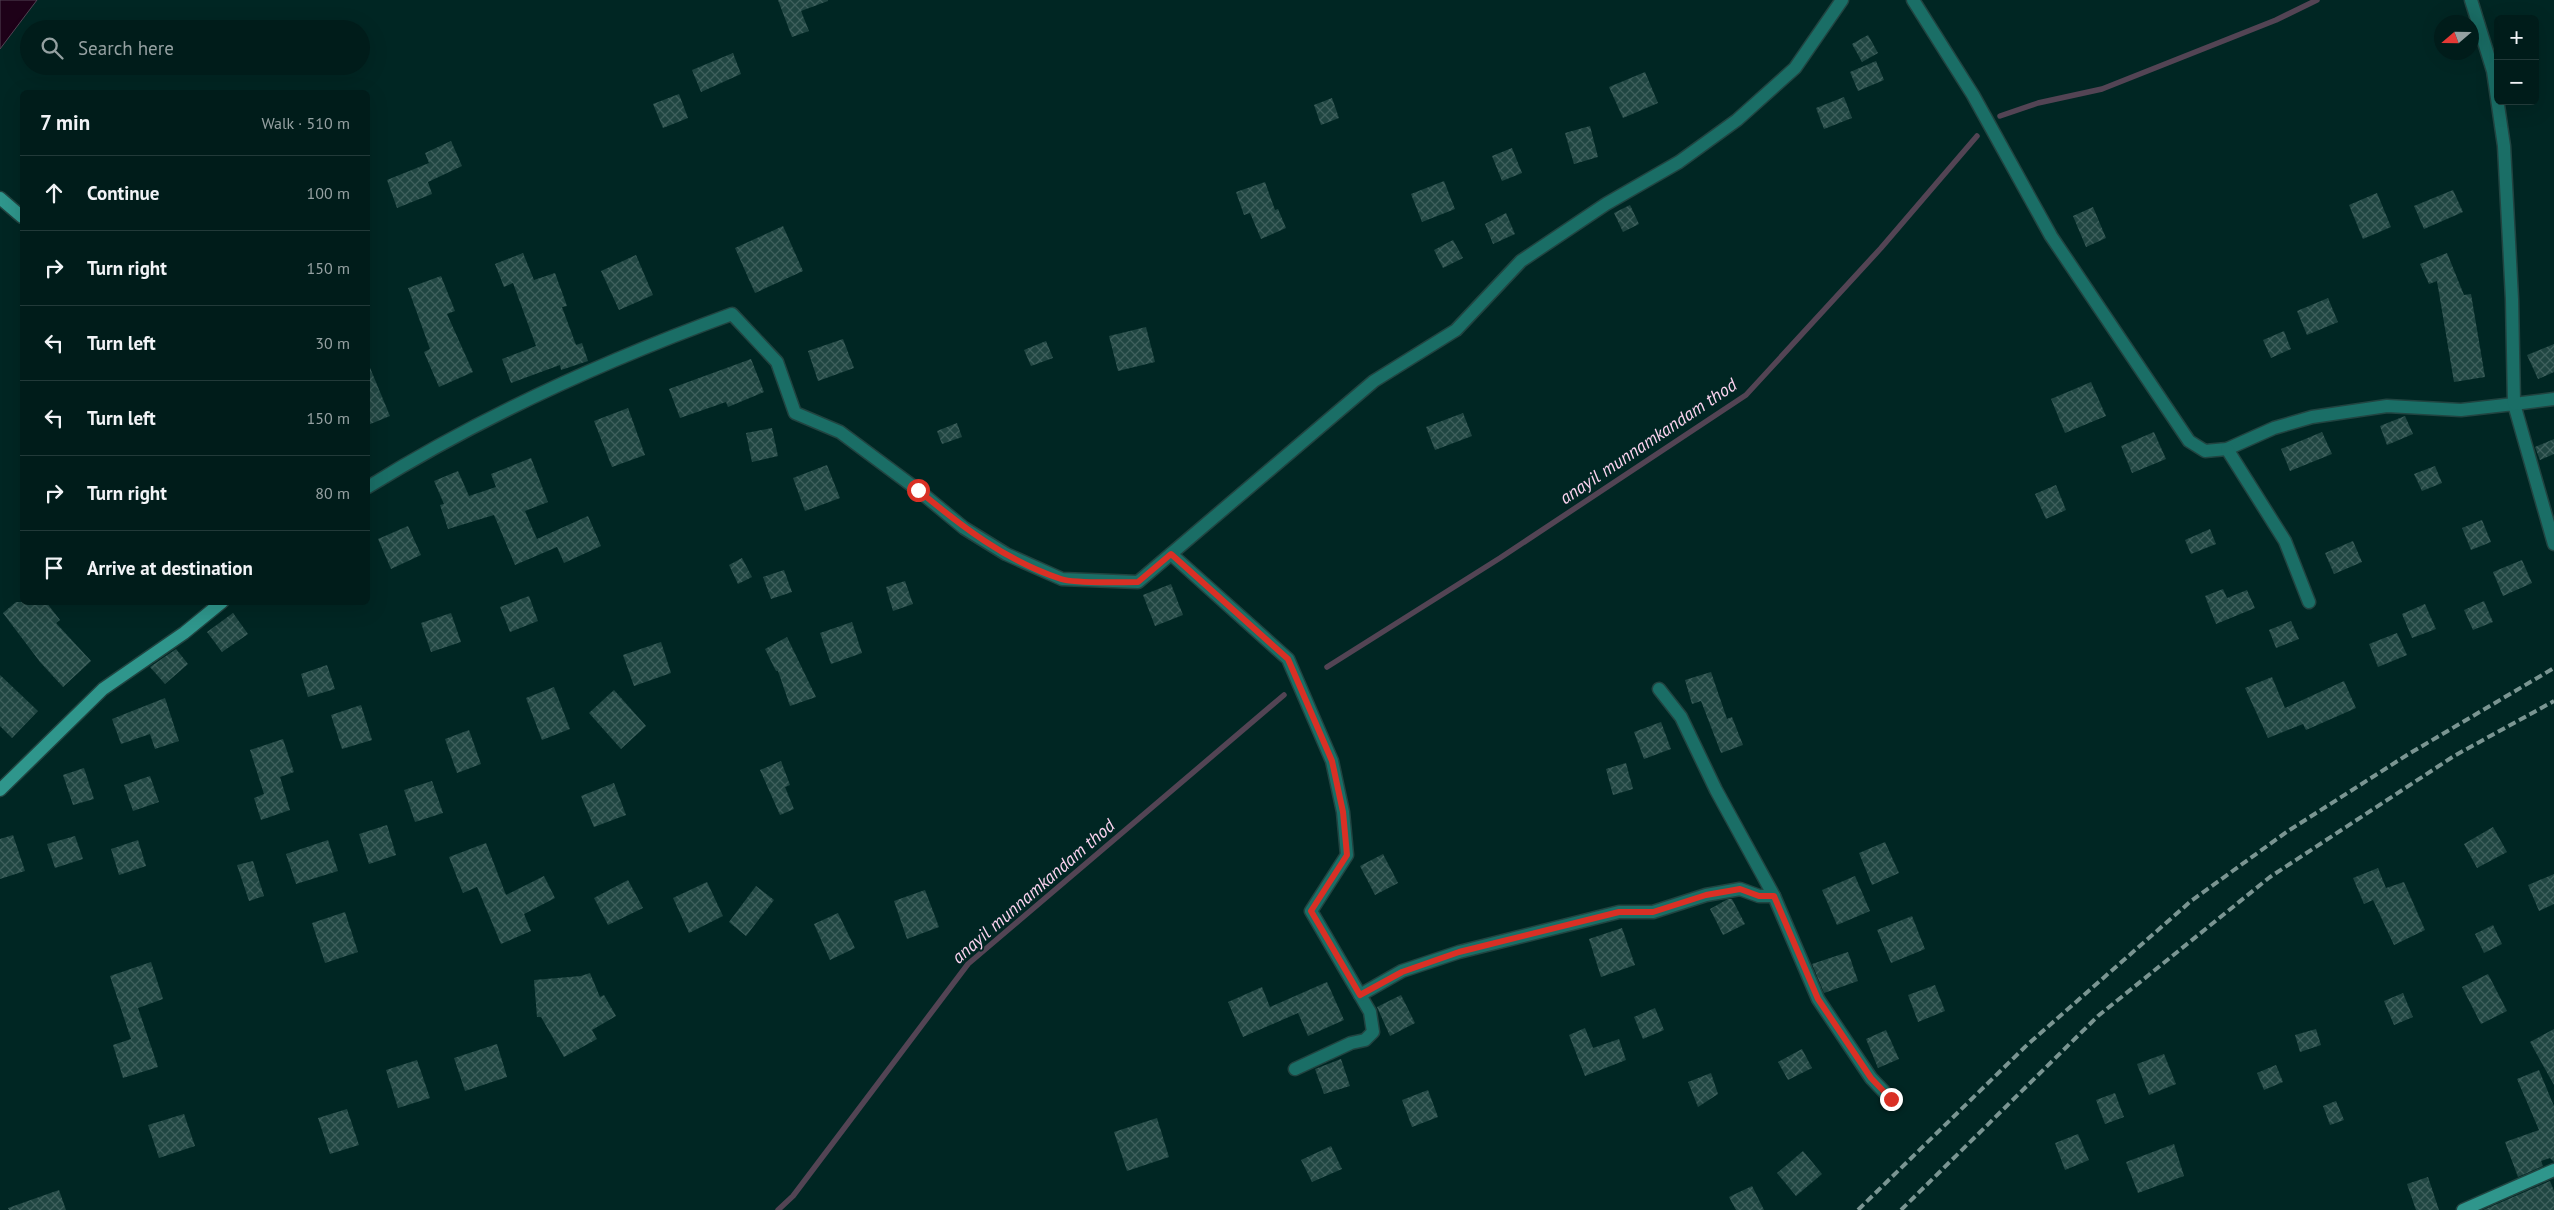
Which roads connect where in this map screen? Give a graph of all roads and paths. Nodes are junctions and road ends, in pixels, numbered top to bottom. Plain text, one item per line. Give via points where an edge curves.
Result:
1 (1842, 0) edge
2 (1913, 0) edge
3 (2471, 0) edge
4 (0, 198) edge
5 (20, 215) edge
6 (2554, 399) edge
7 (2514, 404) junction
8 (2227, 449) junction
9 (370, 486) edge
10 (2554, 544) edge
11 (1171, 554) junction
12 (2309, 602) dead end
13 (218, 605) edge
14 (1659, 689) dead end
15 (0, 790) edge
16 (1774, 896) junction
17 (1360, 995) junction
18 (1295, 1069) dead end
19 (1891, 1099) dead end
20 (2554, 1170) edge
21 (2463, 1210) edge

1 - 11 street via 1795,68 1737,120 1679,162 1606,204 1521,261 1456,330 1374,381
2 - 8 street via 1973,95 2051,236 2189,441 2205,451
3 - 7 street via 2493,72 2504,146
4 - 5 main road
6 - 7 street
7 - 8 street via 2461,410 2387,406 2321,416 2274,428
7 - 10 street
8 - 12 street via 2285,541
9 - 11 street via 500,413 606,364 732,314 777,362 795,413 840,432 964,528 1006,554 1062,579 1138,582
11 - 17 street via 1288,659 1332,761 1343,812 1347,855 1311,911
13 - 15 main road via 184,634 103,689
14 - 16 street via 1681,717 1716,790
16 - 17 street via 1759,896 1740,889 1706,895 1653,912 1619,912 1459,952 1402,972
16 - 19 street via 1818,999 1871,1078
17 - 18 street via 1370,1012 1373,1032 1365,1040 1352,1042
20 - 21 main road

